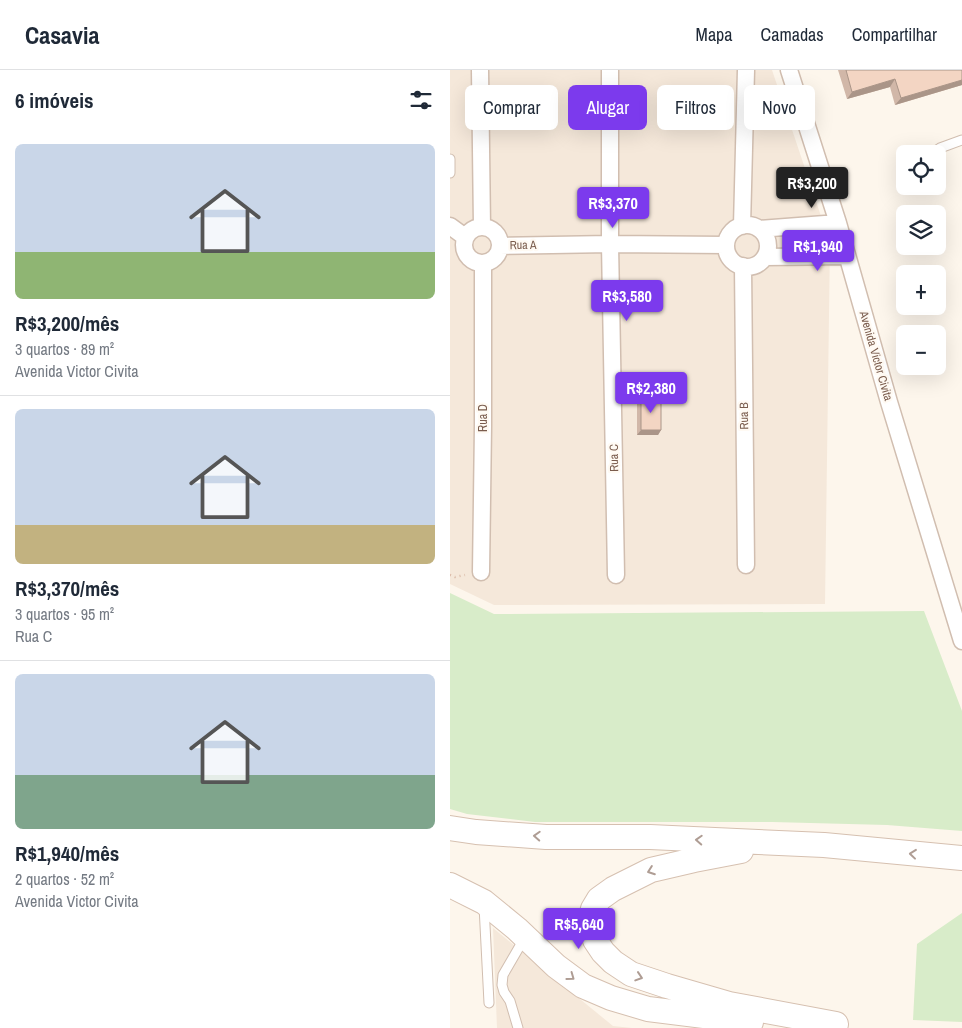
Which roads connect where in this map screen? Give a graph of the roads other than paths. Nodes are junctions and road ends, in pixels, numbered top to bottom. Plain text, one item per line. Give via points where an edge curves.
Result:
1 (480, 70) edge
2 (610, 70) edge
3 (746, 70) edge
4 (789, 70) edge
5 (962, 140) edge
6 (946, 146) edge
7 (450, 159) edge
8 (450, 172) edge
9 (838, 223) junction
10 (450, 226) edge
11 (742, 226) junction
12 (482, 227) junction
13 (759, 229) junction
14 (465, 238) junction
15 (610, 244) junction
16 (726, 245) junction
17 (500, 246) junction
18 (847, 256) junction
19 (765, 257) junction
20 (483, 264) junction
21 (743, 266) junction
22 (746, 565) dead end
23 (481, 572) dead end
24 (616, 575) dead end
25 (962, 642) edge
26 (450, 828) edge
27 (784, 843) junction
28 (962, 858) edge
29 (450, 885) edge
30 (484, 902) junction
31 (525, 936) junction
32 (488, 1004) dead end
33 (840, 1026) edge
34 (518, 1028) edge

1 - 12 street
2 - 15 street, Rua C
3 - 11 street
4 - 9 street, Avenida Victor Civita
5 - 6 lane
7 - 8 lane
9 - 13 street
9 - 18 street, Avenida Victor Civita
10 - 14 street
11 - 13 street
11 - 16 street via 732,231
12 - 14 street via 472,230
12 - 17 street via 495,232
13 - 19 street via 768,240
14 - 20 street via 463,243 468,258
15 - 16 street, Rua A
15 - 17 street, Rua A
15 - 24 street, Rua C
16 - 21 street via 733,261
17 - 20 street via 497,256
18 - 19 street
18 - 25 street, Avenida Victor Civita
19 - 21 street via 755,265
20 - 23 street, Rua D
21 - 22 street, Rua B
27 -> 26 main road via 546,837
28 -> 27 main road
27 -> 33 main road via 651,870 613,889 599,898 592,909 590,920 595,940 613,962 631,974 729,1004
29 - 30 main road
30 - 31 main road
30 - 32 lane
31 -> 33 main road via 583,986 648,1009 756,1022
31 - 34 lane via 503,975 502,985

